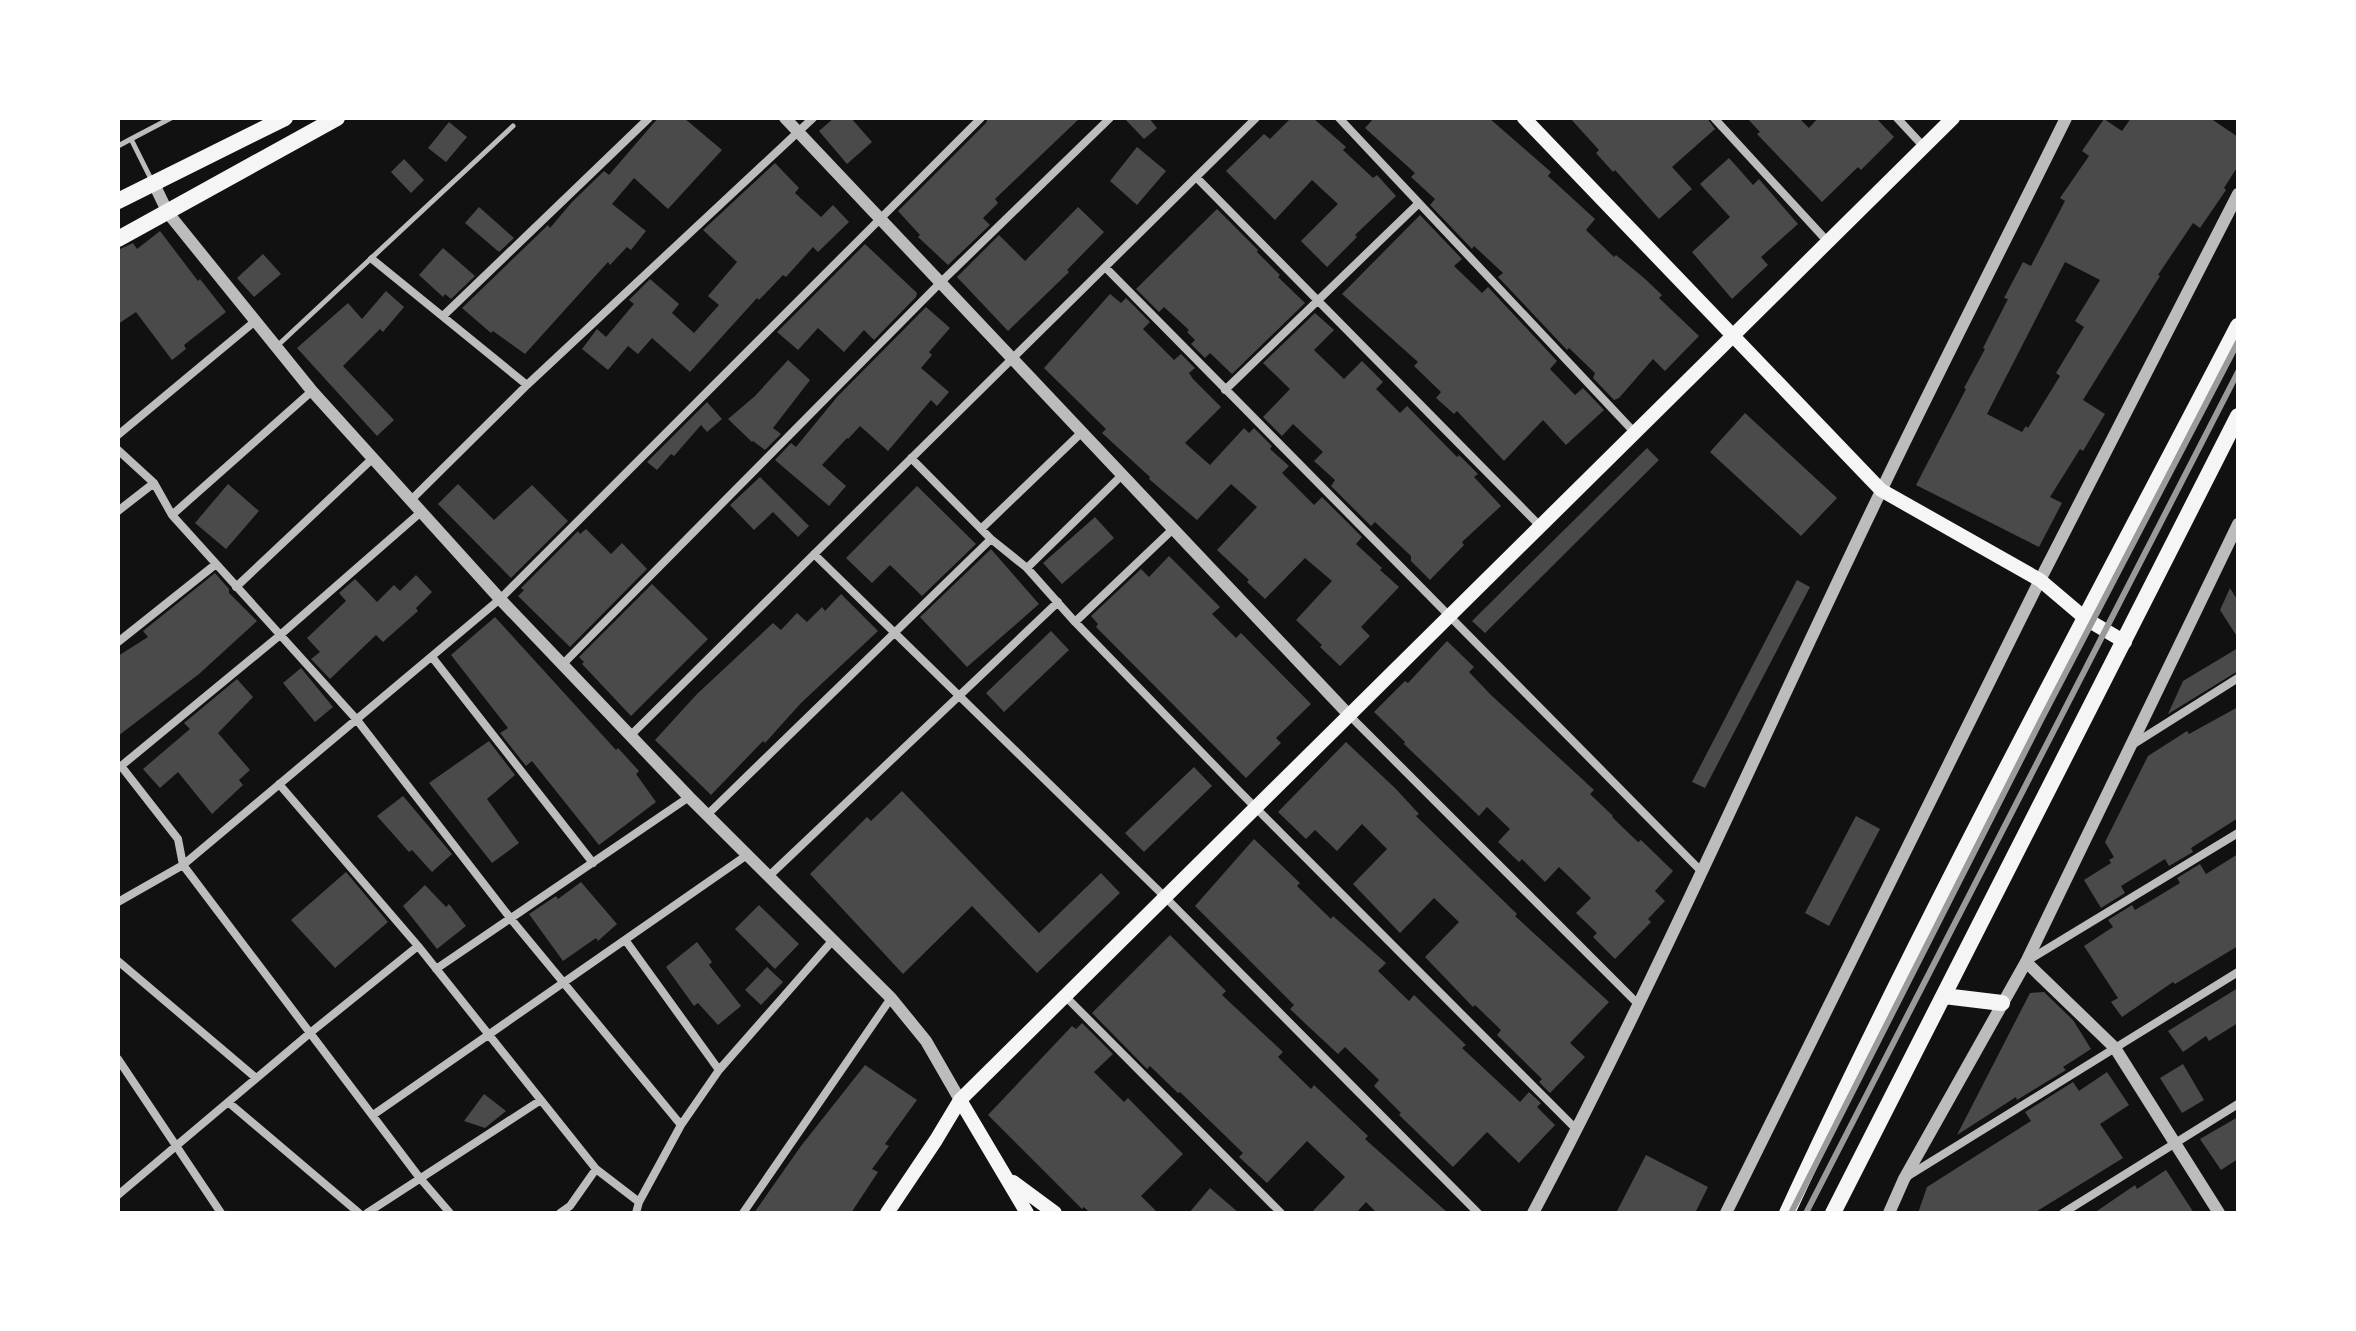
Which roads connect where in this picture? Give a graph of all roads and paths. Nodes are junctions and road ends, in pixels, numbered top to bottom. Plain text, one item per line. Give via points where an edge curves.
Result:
1 (171, 118) edge
2 (285, 118) edge
3 (337, 118) edge
4 (649, 118) edge
5 (785, 118) edge
6 (813, 118) edge
7 (981, 118) edge
8 (1110, 118) edge
9 (1256, 118) edge
10 (1339, 118) edge
11 (1524, 118) edge
12 (1714, 118) edge
13 (1897, 118) edge
14 (1953, 118) edge
15 (2066, 118) edge
16 (513, 126) dead end
17 (798, 132) junction
18 (131, 139) junction
19 (118, 146) edge
20 (1924, 147) junction
21 (1196, 177) junction
22 (154, 184) junction
23 (2238, 194) edge
24 (118, 201) edge
25 (1419, 203) junction
26 (168, 213) junction
27 (880, 219) junction
28 (118, 239) edge
29 (1828, 242) junction
30 (372, 259) junction
31 (1105, 267) junction
32 (940, 283) junction
33 (1316, 299) junction
34 (443, 316) junction
35 (254, 322) junction
36 (2238, 326) edge
37 (1734, 335) junction
38 (275, 348) junction
39 (1012, 359) junction
40 (527, 385) junction
41 (1225, 390) junction
42 (312, 391) junction
43 (2238, 416) edge
44 (1081, 433) junction
45 (1635, 433) junction
46 (118, 435) edge
47 (118, 450) edge
48 (911, 458) junction
49 (372, 459) junction
50 (1122, 475) junction
51 (154, 483) junction
52 (1881, 490) junction
53 (410, 501) junction
54 (118, 511) edge
55 (421, 512) junction
56 (172, 515) junction
57 (2238, 524) edge
58 (1540, 526) junction
59 (981, 529) junction
60 (1173, 529) junction
61 (991, 539) junction
62 (814, 554) junction
63 (216, 564) junction
64 (1027, 568) junction
65 (2040, 580) junction
66 (236, 587) junction
67 (500, 599) junction
68 (1058, 602) junction
69 (1448, 617) junction
70 (2086, 619) junction
71 (1075, 622) junction
72 (894, 631) junction
73 (279, 636) junction
74 (118, 642) edge
75 (2125, 642) junction
76 (432, 657) junction
77 (562, 665) junction
78 (2238, 678) edge
79 (961, 696) junction
80 (1349, 715) junction
81 (357, 720) junction
82 (630, 736) junction
83 (2132, 745) junction
84 (119, 765) edge
85 (279, 784) junction
86 (689, 797) junction
87 (1255, 808) junction
88 (707, 815) junction
89 (2238, 833) edge
90 (747, 855) junction
91 (593, 863) junction
92 (183, 865) junction
93 (1702, 872) junction
94 (769, 876) junction
95 (1165, 897) junction
96 (118, 902) edge
97 (511, 919) junction
98 (833, 940) junction
99 (626, 941) junction
100 (418, 946) junction
101 (118, 961) edge
102 (2026, 962) junction
103 (436, 969) junction
104 (2238, 972) edge
105 (564, 984) junction
106 (1065, 996) junction
107 (1944, 996) junction
108 (891, 998) junction
109 (1637, 1003) junction
110 (2002, 1003) junction
111 (310, 1033) junction
112 (489, 1035) junction
113 (2115, 1048) junction
114 (118, 1059) edge
115 (719, 1070) junction
116 (256, 1078) junction
117 (541, 1100) junction
118 (960, 1100) junction
119 (228, 1102) junction
120 (2238, 1104) edge
121 (373, 1115) junction
122 (681, 1125) junction
123 (1577, 1130) junction
124 (2175, 1143) junction
125 (177, 1146) junction
126 (596, 1169) junction
127 (419, 1177) junction
128 (1006, 1177) junction
129 (1904, 1179) junction
130 (118, 1195) edge
131 (639, 1202) junction
132 (216, 1211) edge
133 (359, 1213) edge
134 (367, 1213) edge
135 (450, 1213) edge
136 (560, 1213) edge
137 (636, 1213) edge
138 (743, 1213) edge
139 (887, 1213) edge
140 (1027, 1213) edge
141 (1055, 1213) edge
142 (1281, 1213) edge
143 (1478, 1213) edge
144 (1533, 1213) edge
145 (1726, 1213) edge
146 (1787, 1213) edge
147 (1833, 1213) edge
148 (1889, 1213) edge
149 (2063, 1213) edge
150 (2219, 1213) edge

1 - 18 lane
2 - 22 main road
3 - 26 main road
4 - 34 street
5 - 17 street
6 - 17 street
7 - 27 street
8 - 32 street
9 - 21 street
10 - 25 street
11 - 37 main road
12 - 29 street
13 - 20 street
14 - 20 main road
15 - 52 street
16 - 30 lane
17 - 27 street
17 - 40 street
18 - 19 lane
18 - 22 lane
20 - 29 main road
21 - 31 street
21 - 33 street
22 - 24 main road
22 - 26 street
23 - 65 street
25 - 33 street
25 - 45 street
26 - 28 main road
26 - 35 street
27 - 32 street
27 - 67 street
29 - 37 main road
30 - 34 street
30 - 38 lane
31 - 39 street
31 - 41 street
32 - 39 street
32 - 77 street
33 - 41 street
33 - 58 street
34 - 40 street
35 - 38 street
35 - 46 street
36 - 70 main road
37 - 45 main road
37 - 52 main road
38 - 42 street
39 - 44 street
39 - 48 street
40 - 53 street
41 - 69 street
42 - 49 street
42 - 56 street
43 - 75 main road
44 - 50 street
44 - 59 street
45 - 58 main road
47 - 51 street
48 - 59 street
48 - 62 street
49 - 53 street
49 - 66 street
50 - 60 street
50 - 64 street
51 - 54 street
51 - 56 street
52 - 65 main road
52 - 93 street
53 - 55 street
55 - 67 street
55 - 73 street
56 - 63 street
57 - 83 street
58 - 69 main road
59 - 61 street
60 - 71 street
60 - 80 street
61 - 64 street
61 - 72 street
62 - 72 street
62 - 82 street
63 - 66 street
63 - 74 street
64 - 68 street
65 - 70 main road
65 - 145 street
66 - 73 street
67 - 76 street
67 - 77 street
68 - 71 street
68 - 79 street
69 - 80 main road
69 - 93 street
70 - 75 main road
70 - 146 main road via 1848,1082
71 - 87 street
72 - 79 street
72 - 88 street
73 - 81 street
73 - 84 street
75 - 107 main road
76 - 81 street
76 - 91 street
77 - 82 street
78 - 83 street
79 - 94 street
79 - 95 street
80 - 87 main road
80 - 109 street
81 - 85 street
81 - 97 street
82 - 86 street
83 - 102 street
84 - 92 street via 178,839
85 - 92 street
85 - 100 street
86 - 88 street
86 - 91 street
87 - 95 main road
87 - 123 street
88 - 90 street
89 - 102 street
90 - 94 street
90 - 99 street
91 - 97 street
92 - 96 street
92 - 111 street
93 - 109 street
94 - 98 street
95 - 106 main road
95 - 143 street
97 - 103 street
97 - 105 street
98 - 108 street
98 - 115 street
99 - 105 street
99 - 115 street
100 - 103 street
100 - 111 street
101 - 116 street
102 - 110 street
102 - 113 street
103 - 112 street
104 - 113 street
105 - 112 street
105 - 122 street
106 - 118 main road
106 - 142 street
107 - 110 main road
107 - 147 main road
108 - 118 street via 926,1041
108 - 138 street
109 - 123 street
110 - 129 street
111 - 116 street
111 - 121 street
112 - 117 street
112 - 121 street
113 - 124 street
113 - 129 street
114 - 125 street
115 - 122 street
116 - 119 street
117 - 126 street
117 - 127 street
118 - 128 main road
118 - 139 main road
119 - 125 street
119 - 133 street
120 - 124 street
121 - 127 street
122 - 131 street
123 - 144 street
124 - 149 street
124 - 150 street
125 - 130 street
125 - 132 street
126 - 131 street
126 - 136 street
127 - 134 street
127 - 135 street
128 - 140 main road
128 - 141 main road
129 - 148 street
131 - 137 street

